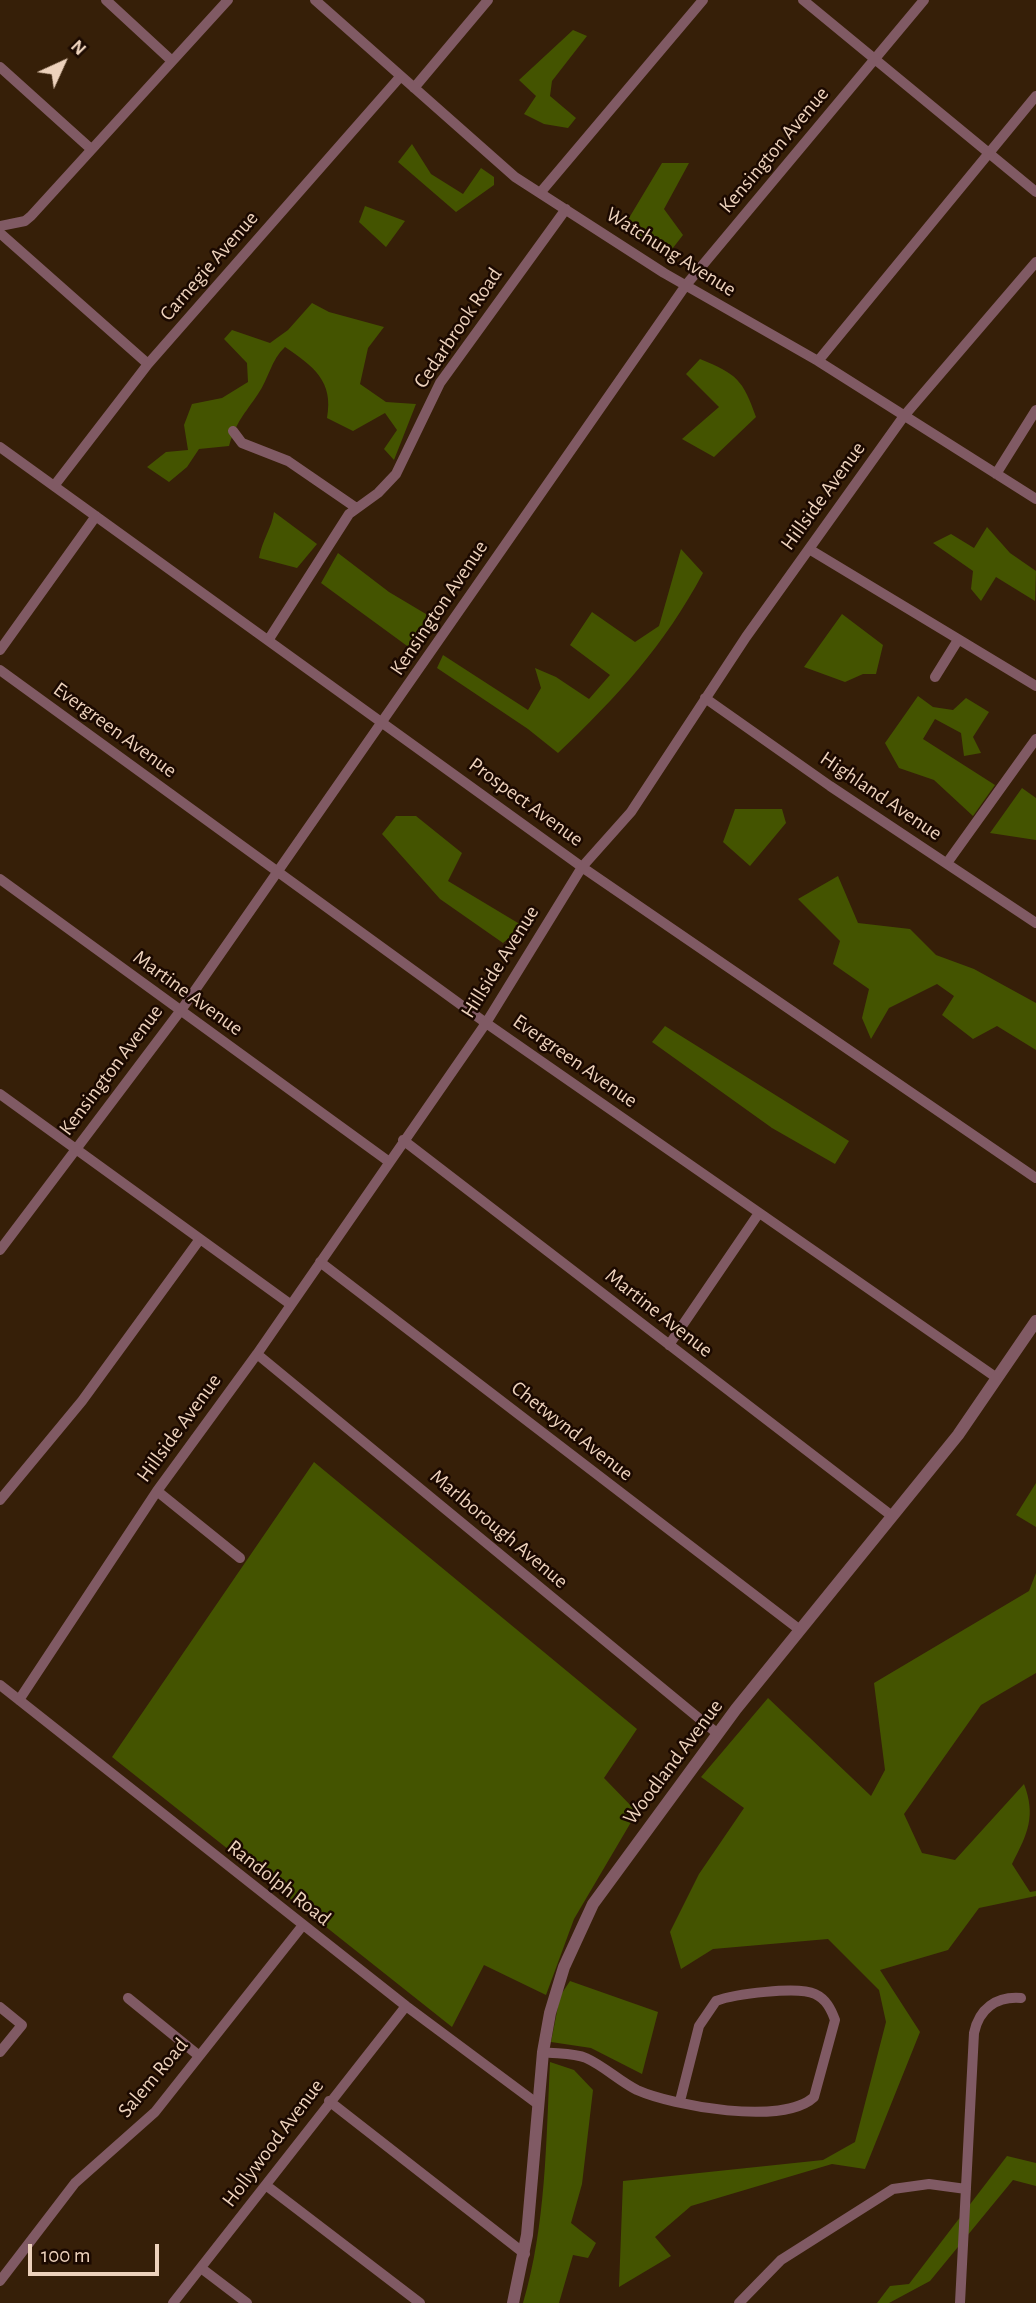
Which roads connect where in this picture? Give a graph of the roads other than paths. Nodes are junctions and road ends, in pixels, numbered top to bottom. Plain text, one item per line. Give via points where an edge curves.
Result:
1 (106, 0) edge
2 (228, 0) edge
3 (315, 0) edge
4 (488, 0) edge
5 (704, 0) edge
6 (803, 0) edge
7 (925, 0) edge
8 (875, 59) junction
9 (172, 61) junction
10 (0, 67) edge
11 (400, 77) junction
12 (414, 88) junction
13 (1036, 96) edge
14 (91, 149) junction
15 (988, 152) junction
16 (1036, 192) edge
17 (540, 193) junction
18 (566, 209) junction
19 (0, 226) edge
20 (0, 233) edge
21 (1036, 262) edge
22 (686, 285) junction
23 (818, 360) junction
24 (148, 364) junction
25 (1036, 410) edge
26 (904, 416) junction
27 (1031, 425) edge
28 (233, 431) dead end
29 (0, 447) edge
30 (996, 474) junction
31 (54, 486) junction
32 (1036, 499) edge
33 (355, 508) junction
34 (96, 516) junction
35 (809, 548) junction
36 (269, 639) junction
37 (958, 640) junction
38 (0, 650) edge
39 (0, 670) edge
40 (935, 677) dead end
41 (1036, 686) edge
42 (705, 698) junction
43 (384, 722) junction
44 (1036, 739) edge
45 (947, 863) junction
46 (582, 867) junction
47 (278, 872) junction
48 (0, 879) edge
49 (1036, 923) edge
50 (179, 1012) junction
51 (486, 1023) junction
52 (0, 1094) edge
53 (403, 1140) junction
54 (76, 1150) junction
55 (388, 1161) junction
56 (1036, 1178) edge
57 (759, 1213) junction
58 (200, 1239) junction
59 (0, 1250) edge
60 (320, 1262) junction
61 (290, 1304) junction
62 (1036, 1321) edge
63 (669, 1345) junction
64 (257, 1354) junction
65 (997, 1378) junction
66 (157, 1491) junction
67 (0, 1500) edge
68 (892, 1516) junction
69 (240, 1558) dead end
70 (800, 1630) junction
71 (0, 1685) edge
72 (19, 1700) junction
73 (718, 1734) junction
74 (303, 1925) junction
75 (128, 1998) dead end
76 (1021, 1998) dead end
77 (0, 2007) edge
78 (406, 2007) junction
79 (0, 2052) edge
80 (543, 2052) junction
81 (198, 2055) junction
82 (329, 2101) junction
83 (680, 2101) junction
84 (539, 2105) junction
85 (267, 2186) junction
86 (966, 2189) junction
87 (525, 2255) junction
88 (201, 2268) junction
89 (0, 2281) edge
90 (173, 2303) edge
91 (247, 2303) edge
92 (420, 2303) edge
93 (513, 2303) edge
94 (739, 2303) edge
95 (960, 2303) edge

1 - 9 street
2 - 9 street
3 - 11 street, Watchung Avenue
4 - 12 street
5 - 17 street
6 - 8 street
7 - 8 street, Kensington Avenue
8 - 15 street
8 - 22 street, Kensington Avenue
9 - 14 street
10 - 14 street
11 - 12 street, Watchung Avenue
11 - 24 street, Carnegie Avenue
12 - 17 street, Watchung Avenue via 515,177
13 - 15 street
14 - 19 street via 31,216
15 - 16 street
15 - 23 street
17 - 18 street, Watchung Avenue
18 - 22 street, Watchung Avenue
18 - 33 street, Cedarbrook Road via 440,383 396,474
20 - 24 street
21 - 26 street, Hillside Avenue
22 - 23 street, Watchung Avenue
22 - 43 street, Kensington Avenue
23 - 26 street, Watchung Avenue
24 - 31 street, Carnegie Avenue
25 - 27 street
26 - 30 street, Watchung Avenue
26 - 35 street, Hillside Avenue
27 - 30 street
28 - 33 street via 242,443 288,461
29 - 31 street, Prospect Avenue
30 - 32 street, Watchung Avenue
31 - 34 street, Prospect Avenue
33 - 36 street, Cedarbrook Road
34 - 36 street, Prospect Avenue
34 - 38 street
35 - 37 street
35 - 42 street, Hillside Avenue
36 - 43 street, Prospect Avenue
37 - 40 street
37 - 41 street
39 - 47 street, Evergreen Avenue
42 - 45 street, Highland Avenue
42 - 46 street, Hillside Avenue via 631,812
43 - 46 street, Prospect Avenue
43 - 47 street, Kensington Avenue
44 - 45 street
45 - 49 street, Highland Avenue
46 - 51 street, Hillside Avenue
46 - 56 street, Prospect Avenue
47 - 50 street, Kensington Avenue
47 - 51 street, Evergreen Avenue
48 - 50 street, Martine Avenue
50 - 54 street, Kensington Avenue
50 - 55 street, Martine Avenue
51 - 53 street, Hillside Avenue
51 - 57 street, Evergreen Avenue
52 - 54 street
53 - 55 street, Hillside Avenue
53 - 63 street, Martine Avenue
54 - 58 street
54 - 59 street, Kensington Avenue
55 - 60 street, Hillside Avenue
57 - 63 street
57 - 65 street, Evergreen Avenue
58 - 61 street
58 - 67 street via 82,1401
60 - 61 street, Hillside Avenue
60 - 70 street, Chetwynd Avenue
61 - 64 street, Hillside Avenue
62 - 65 street, Woodland Avenue
63 - 68 street, Martine Avenue
64 - 66 street, Hillside Avenue
64 - 73 street, Marlborough Avenue
65 - 68 street, Woodland Avenue
66 - 69 street
66 - 72 street, Hillside Avenue
68 - 70 street, Woodland Avenue
70 - 73 street, Woodland Avenue
71 - 72 street, Randolph Road
72 - 74 street, Randolph Road
73 - 80 street, Woodland Avenue via 593,1904 554,1995
74 - 78 street, Randolph Road
74 - 81 street, Salem Road
75 - 81 street
76 - 86 street via 1005,1998 990,2005 976,2025
77 - 79 street via 22,2025
78 - 82 street, Hollywood Avenue
78 - 84 street, Randolph Road
80 - 83 street via 584,2057 637,2090
80 - 84 street, Woodland Avenue
81 - 89 street, Salem Road via 155,2112 75,2183
82 - 85 street, Hollywood Avenue
82 - 87 street
83 - 83 street via 728,2113 805,2106 814,2097 835,2020 832,2011 820,1997 799,1991 716,2001 698,2026
84 - 87 street, Woodland Avenue
85 - 88 street, Hollywood Avenue
85 - 92 street
86 - 94 street via 929,2184 893,2189 781,2260
86 - 95 street
87 - 93 street, Woodland Avenue
88 - 90 street, Hollywood Avenue
88 - 91 street

